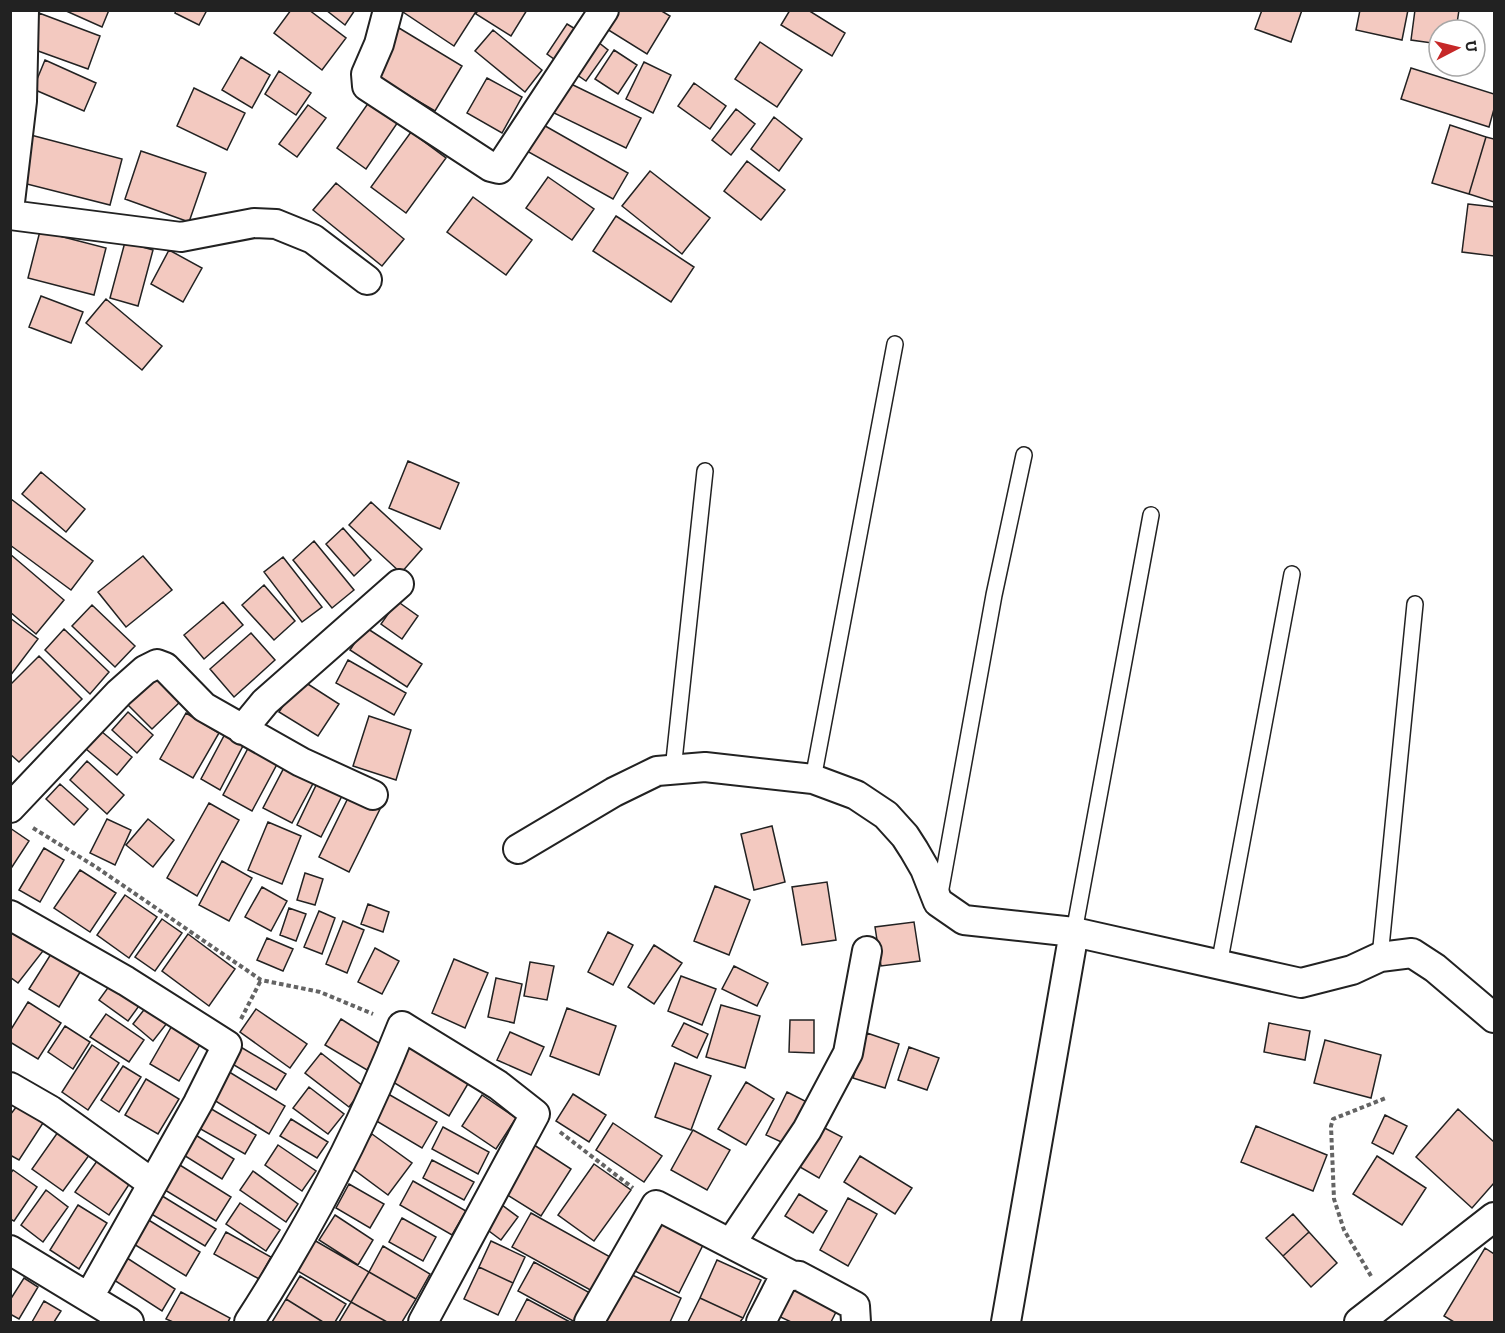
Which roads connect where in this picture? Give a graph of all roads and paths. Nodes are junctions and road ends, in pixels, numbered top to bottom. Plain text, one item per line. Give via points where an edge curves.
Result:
1 (24, 10) edge
2 (388, 10) edge
3 (603, 10) edge
4 (10, 202) edge
5 (10, 215) edge
6 (367, 280) dead end
7 (895, 344) dead end
8 (1024, 455) dead end
9 (705, 471) dead end
10 (1151, 515) dead end
11 (1292, 574) dead end
12 (399, 584) dead end
13 (1415, 604) dead end
14 (242, 730) junction
15 (673, 770) junction
16 (813, 779) junction
17 (373, 795) dead end
18 (20, 817) edge
19 (518, 849) dead end
20 (938, 902) junction
21 (10, 915) edge
22 (1074, 932) junction
23 (867, 951) dead end
24 (1380, 957) junction
25 (1219, 964) junction
26 (261, 980) junction
27 (1494, 1018) edge
28 (402, 1026) junction
29 (227, 1045) junction
30 (10, 1087) edge
31 (1386, 1098) dead end
32 (535, 1114) junction
33 (152, 1184) junction
34 (656, 1205) junction
35 (1488, 1231) edge
36 (731, 1243) junction
37 (10, 1250) edge
38 (793, 1275) junction
39 (89, 1297) junction
40 (1387, 1302) junction
41 (427, 1321) edge
42 (129, 1323) edge
43 (249, 1323) edge
44 (589, 1323) edge
45 (761, 1323) edge
46 (856, 1323) edge
47 (1006, 1323) edge
48 (1359, 1323) edge

1 - 4 street via 22,101
2 - 3 street via 366,74 367,86 499,170
5 - 6 street via 181,237 254,223 276,224 313,239
7 - 16 lane
8 - 20 lane via 994,595
9 - 15 lane
10 - 22 lane
11 - 25 lane
12 - 14 street via 265,702
13 - 24 lane
14 - 17 street
14 - 18 street via 204,707 165,667 157,664 119,693
15 - 16 street via 705,767
15 - 19 street via 657,771 614,792
16 - 20 street via 856,795 886,815 914,850
18 - 26 path
20 - 22 street via 964,920
21 - 29 street
22 - 25 street
22 - 47 street
23 - 36 street via 848,1053 807,1130
24 - 25 street via 1352,970 1301,983
24 - 27 street via 1412,953
26 - 28 path via 320,992
26 - 29 path
28 - 32 street via 498,1085
28 - 43 street via 375,1094 332,1179
29 - 33 street
30 - 33 street via 50,1110
31 - 40 path via 1334,1119 1330,1126 1334,1199 1344,1230
32 - 34 path
32 - 41 street
33 - 39 street
34 - 36 street
34 - 44 street
35 - 40 street
36 - 38 street
37 - 39 street
38 - 45 street via 782,1281
38 - 46 street via 855,1306
39 - 42 street
40 - 48 street

